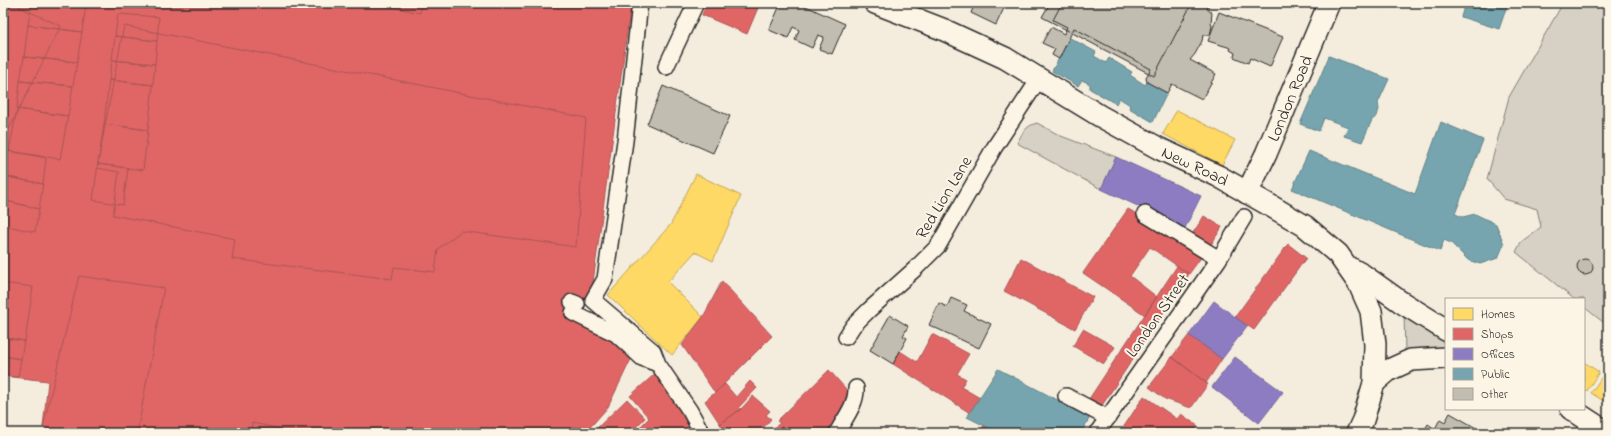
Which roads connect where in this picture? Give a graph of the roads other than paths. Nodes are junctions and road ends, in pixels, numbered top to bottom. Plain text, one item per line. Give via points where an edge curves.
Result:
1 (640, 3) edge
2 (696, 3) edge
3 (875, 3) edge
4 (1329, 3) edge
5 (666, 67) dead end
6 (1039, 79) junction
7 (1247, 193) junction
8 (1144, 214) dead end
9 (1244, 217) dead end
10 (1219, 259) junction
11 (1348, 267) junction
12 (572, 302) dead end
13 (1445, 329) edge
14 (846, 337) dead end
15 (1445, 358) edge
16 (658, 364) junction
17 (1374, 383) junction
18 (856, 388) dead end
19 (1066, 396) dead end
20 (1573, 410) edge
21 (1108, 418) junction
22 (702, 433) edge
23 (837, 433) edge
24 (1097, 433) edge
25 (1357, 433) edge
26 (1608, 433) edge

1 - 16 street via 625,141 605,279 593,300 653,351
2 - 5 street
3 - 6 street, New Road via 942,29 1004,58
4 - 7 street, London Road
6 - 7 street, New Road via 1160,149 1218,176
6 - 14 street, Red Lion Lane via 994,148 938,246 869,310
7 - 11 street, New Road via 1304,226 1338,254
8 - 10 street
9 - 10 street, London Street
10 - 21 street, London Street
11 - 13 street
11 - 17 street, New Road via 1371,311 1375,344
12 - 16 street via 577,304 573,313 616,334 640,357
15 - 17 street via 1411,360 1389,370
16 - 22 street
17 - 25 street, New Road
18 - 23 street via 854,401
19 - 21 street
20 - 26 street
21 - 24 street, London Street

